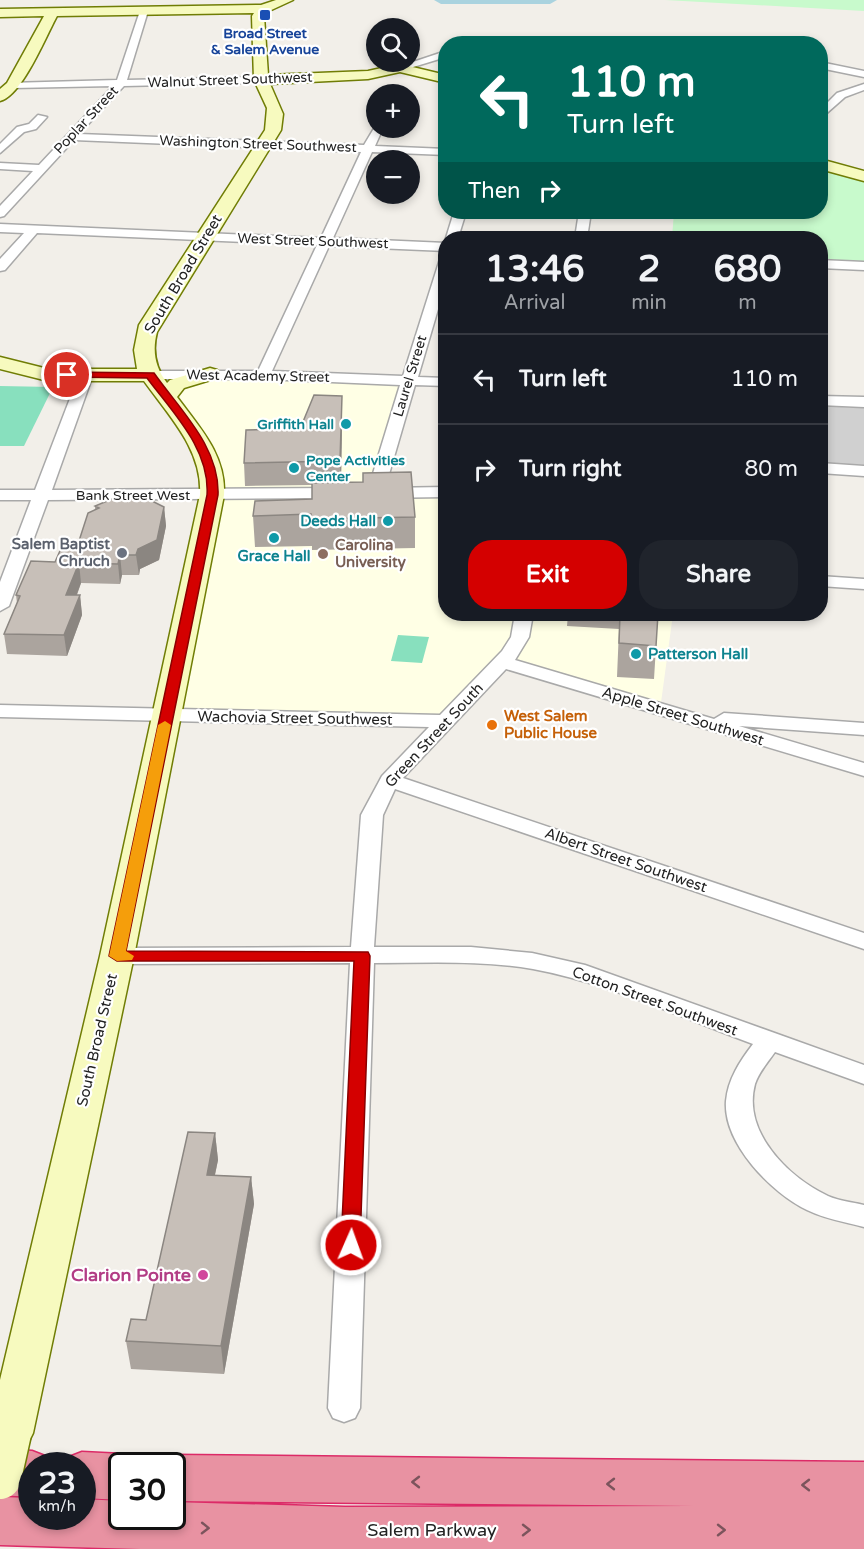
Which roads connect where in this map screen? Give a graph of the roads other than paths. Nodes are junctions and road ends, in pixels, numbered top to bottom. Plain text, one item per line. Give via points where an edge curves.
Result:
1 (287, 0) edge
2 (263, 9) junction
3 (144, 11) junction
4 (53, 12) junction
5 (0, 13) edge
6 (438, 56) edge
7 (420, 62) edge
8 (828, 67) edge
9 (382, 72) edge
10 (417, 72) edge
11 (864, 74) edge
12 (438, 77) edge
13 (261, 80) junction
14 (121, 83) junction
15 (13, 85) junction
16 (864, 87) edge
17 (0, 97) edge
18 (828, 108) edge
19 (42, 117) dead end
20 (0, 134) edge
21 (20, 135) junction
22 (70, 137) junction
23 (373, 138) edge
24 (262, 145) junction
25 (368, 149) junction
26 (0, 150) edge
27 (438, 152) edge
28 (0, 166) edge
29 (828, 166) edge
30 (41, 168) junction
31 (864, 176) edge
32 (0, 213) edge
33 (0, 228) edge
34 (33, 230) junction
35 (204, 237) junction
36 (327, 241) junction
37 (438, 247) edge
38 (828, 264) edge
39 (864, 266) edge
40 (0, 267) edge
41 (438, 284) edge
42 (0, 363) edge
43 (210, 374) junction
44 (86, 375) junction
45 (150, 375) junction
46 (263, 375) junction
47 (408, 380) junction
48 (438, 382) edge
49 (166, 397) junction
50 (828, 400) edge
51 (864, 402) edge
52 (828, 469) edge
53 (864, 471) edge
54 (438, 492) edge
55 (364, 493) junction
56 (0, 495) edge
57 (212, 495) junction
58 (42, 496) junction
59 (828, 582) edge
60 (864, 584) edge
61 (0, 606) edge
62 (522, 621) edge
63 (503, 662) junction
64 (0, 711) edge
65 (167, 716) junction
66 (446, 721) junction
67 (713, 725) junction
68 (864, 729) edge
69 (864, 770) edge
70 (389, 780) junction
71 (864, 940) edge
72 (117, 956) junction
73 (362, 956) junction
74 (769, 1042) junction
75 (864, 1075) edge
76 (864, 1216) edge
77 (344, 1408) dead end
78 (14, 1460) edge
79 (0, 1478) edge
80 (186, 1478) edge
81 (864, 1485) edge
82 (0, 1521) edge
83 (864, 1530) edge

1 - 2 street
2 - 3 street
2 - 13 street, South Broad Street via 258,16
3 - 4 street
3 - 14 street, Poplar Street
4 - 5 street
4 - 15 street
6 - 7 street
8 - 11 street
9 - 13 street, Walnut Street Southwest
10 - 12 street, Walnut Street Southwest
13 - 14 street, Walnut Street Southwest
13 - 24 street, South Broad Street via 277,119
14 - 15 street, Walnut Street Southwest
14 - 22 street, Poplar Street
15 - 17 street
16 - 18 street via 841,95
19 - 21 street via 32,127 21,129
20 - 21 street
21 - 26 street
22 - 24 street, Washington Street Southwest
22 - 30 street, Poplar Street
23 - 25 street
24 - 25 street, Washington Street Southwest
24 - 35 street, South Broad Street
25 - 27 street, Washington Street Southwest
25 - 36 street
28 - 30 street
29 - 31 street
30 - 32 street, Poplar Street
33 - 34 street, West Street Southwest
34 - 35 street, West Street Southwest
34 - 40 street
35 - 36 street, West Street Southwest
35 - 45 street, South Broad Street via 149,325 143,346
36 - 37 street, West Street Southwest
36 - 46 street
38 - 39 street
41 - 47 street, Laurel Street
42 - 44 street, West Academy Street via 48,375
43 - 45 street, West Academy Street
43 - 46 street, West Academy Street
43 - 49 street via 177,384
44 - 45 street, West Academy Street
44 - 58 street
45 - 49 street, South Broad Street
46 - 47 street, West Academy Street
47 - 48 street, West Academy Street
47 - 55 street, Laurel Street
49 - 57 street, South Broad Street via 209,459
50 - 51 street
52 - 53 street
54 - 55 street, Bank Street West
55 - 57 street, Bank Street West
56 - 58 street, Bank Street West
57 - 58 street, Bank Street West
57 - 65 street, South Broad Street
58 - 61 street
59 - 60 street
62 - 63 street, Green Street South via 516,646
63 - 66 street, Green Street South
63 - 67 street, Apple Street Southwest
64 - 65 street, Wachovia Street Southwest
65 - 66 street, Wachovia Street Southwest
65 - 72 street, South Broad Street
66 - 70 street, Green Street South
67 - 68 street via 724,719
67 - 69 street, Apple Street Southwest
70 - 71 street, Albert Street Southwest
70 - 73 street, Green Street South via 376,802 370,830
72 - 73 street, Cotton Street Southwest
72 - 78 street, South Broad Street
73 - 74 street, Cotton Street Southwest via 471,955 532,961 585,973
73 - 77 street, Green Street South
74 - 75 street, Cotton Street Southwest
74 - 76 street via 741,1087 742,1118 751,1143 801,1195 822,1206
78 - 79 street, South Broad Street, bridge
81 -> 80 highway
82 -> 83 highway, Salem Parkway via 345,1530

